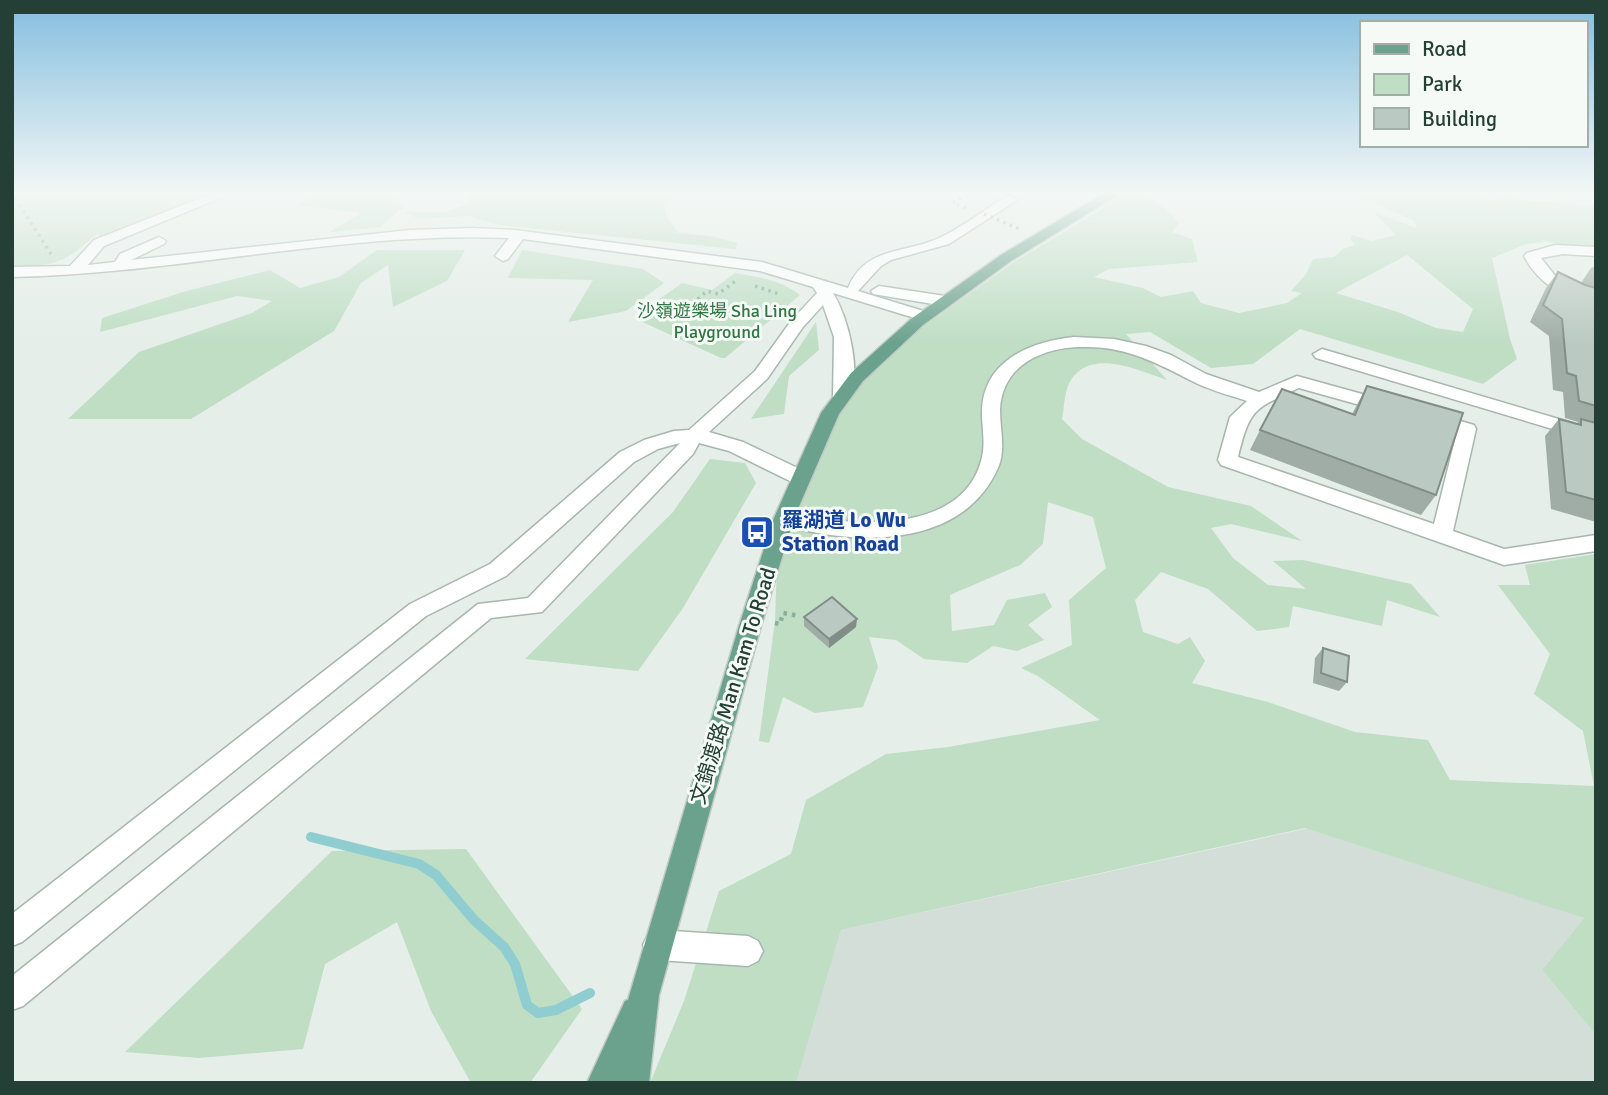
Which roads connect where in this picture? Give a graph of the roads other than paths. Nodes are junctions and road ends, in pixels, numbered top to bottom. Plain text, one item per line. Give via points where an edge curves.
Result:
1 (101, 242) edge
2 (157, 242) edge
3 (337, 242) edge
4 (514, 242) edge
5 (573, 242) edge
6 (942, 242) edge
7 (1032, 242) edge
8 (1596, 252) edge
9 (503, 256) dead end
10 (121, 266) junction
11 (74, 271) junction
12 (12, 272) edge
13 (855, 287) junction
14 (821, 289) junction
15 (945, 300) junction
16 (1596, 300) edge
17 (924, 316) junction
18 (1322, 354) dead end
19 (1197, 377) junction
20 (842, 397) junction
21 (1260, 399) junction
22 (1238, 417) junction
23 (695, 435) junction
24 (1596, 436) edge
25 (801, 478) junction
26 (784, 518) junction
27 (1442, 535) junction
28 (1596, 542) edge
29 (464, 588) junction
30 (486, 610) junction
31 (12, 932) edge
32 (658, 945) junction
33 (748, 951) dead end
34 (12, 995) edge
35 (644, 995) junction
36 (603, 1083) edge
37 (633, 1083) edge

1 - 11 street
2 - 10 street via 125,257
3 - 10 street
4 - 9 street
5 - 14 street via 762,267
6 - 13 street via 882,257
7 - 15 main road, 文錦渡路 Man Kam To Road
8 - 16 street via 1566,248 1532,256 1538,271 1554,284
10 - 11 street
11 - 12 street
13 - 14 street
13 - 15 street
14 - 17 street
14 - 20 street via 843,330
14 - 23 street via 761,375
15 - 17 main road, 文錦渡路 Man Kam To Road
17 - 20 main road, 文錦渡路 Man Kam To Road via 857,377
18 - 24 street
19 - 21 street
19 - 22 street
19 - 26 street via 1158,356 1108,343 1073,342 1031,351 1004,370 993,388 990,467 962,504 920,523 882,530 810,526
20 - 25 main road, 文錦渡路 Man Kam To Road
21 - 22 street
21 - 27 street via 1297,382 1468,429
22 - 27 street via 1228,460
23 - 25 street via 736,446
23 - 29 street via 665,437 627,457 498,570
23 - 30 street via 534,606
25 - 26 main road, 文錦渡路 Man Kam To Road
26 - 32 main road, 文錦渡路 Man Kam To Road
27 - 28 street via 1504,556
29 - 30 street
29 - 31 street via 418,610
30 - 34 street
32 - 33 street
32 - 35 main road, 文錦渡路 Man Kam To Road
35 - 36 main road, 文錦渡路 Man Kam To Road
35 - 37 main road, 文錦渡路 Man Kam To Road

